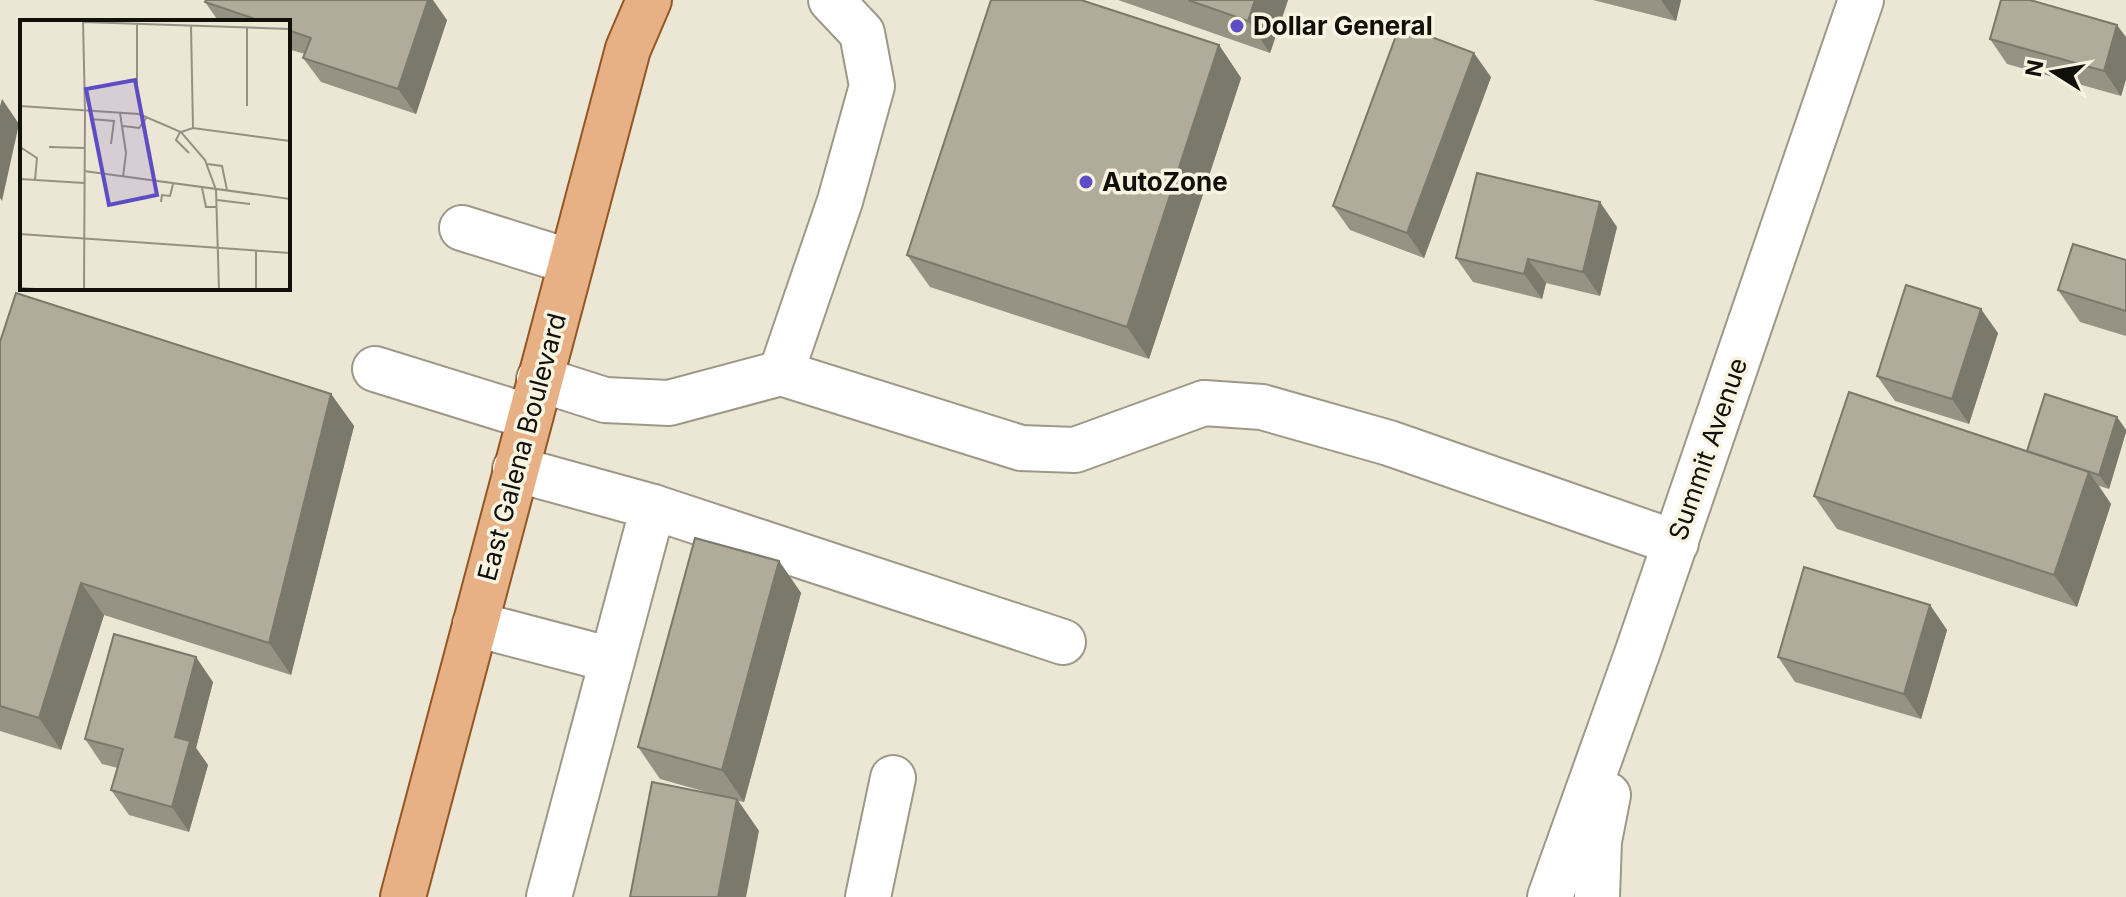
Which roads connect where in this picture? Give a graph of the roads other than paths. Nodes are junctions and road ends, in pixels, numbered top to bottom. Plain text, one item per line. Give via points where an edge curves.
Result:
1 (649, 0) edge
2 (831, 0) edge
3 (1861, 0) edge
4 (462, 228) dead end
5 (571, 262) junction
6 (375, 369) dead end
7 (781, 373) junction
8 (534, 398) junction
9 (515, 469) junction
10 (653, 507) junction
11 (1676, 543) junction
12 (475, 624) junction
13 (1063, 642) dead end
14 (1638, 651) junction
15 (612, 660) junction
16 (893, 778) dead end
17 (403, 897) edge
18 (549, 897) edge
19 (868, 897) edge
20 (1550, 897) edge
21 (1597, 897) edge

1 - 5 main road, East Galena Boulevard via 628,49
2 - 7 street via 862,33 872,86 840,201
3 - 11 street, Summit Avenue
4 - 5 street
5 - 8 main road, East Galena Boulevard
6 - 8 street
7 - 8 street via 669,403
7 - 11 street via 1021,448 1075,450 1204,403 1262,407 1389,443
8 - 9 main road, East Galena Boulevard
9 - 10 street
9 - 12 main road, East Galena Boulevard
10 - 13 street
10 - 15 street
11 - 14 street, Summit Avenue
12 - 15 street
12 - 17 main road, East Galena Boulevard
14 - 20 street, Summit Avenue
14 - 21 street via 1599,841
15 - 18 street
16 - 19 street

